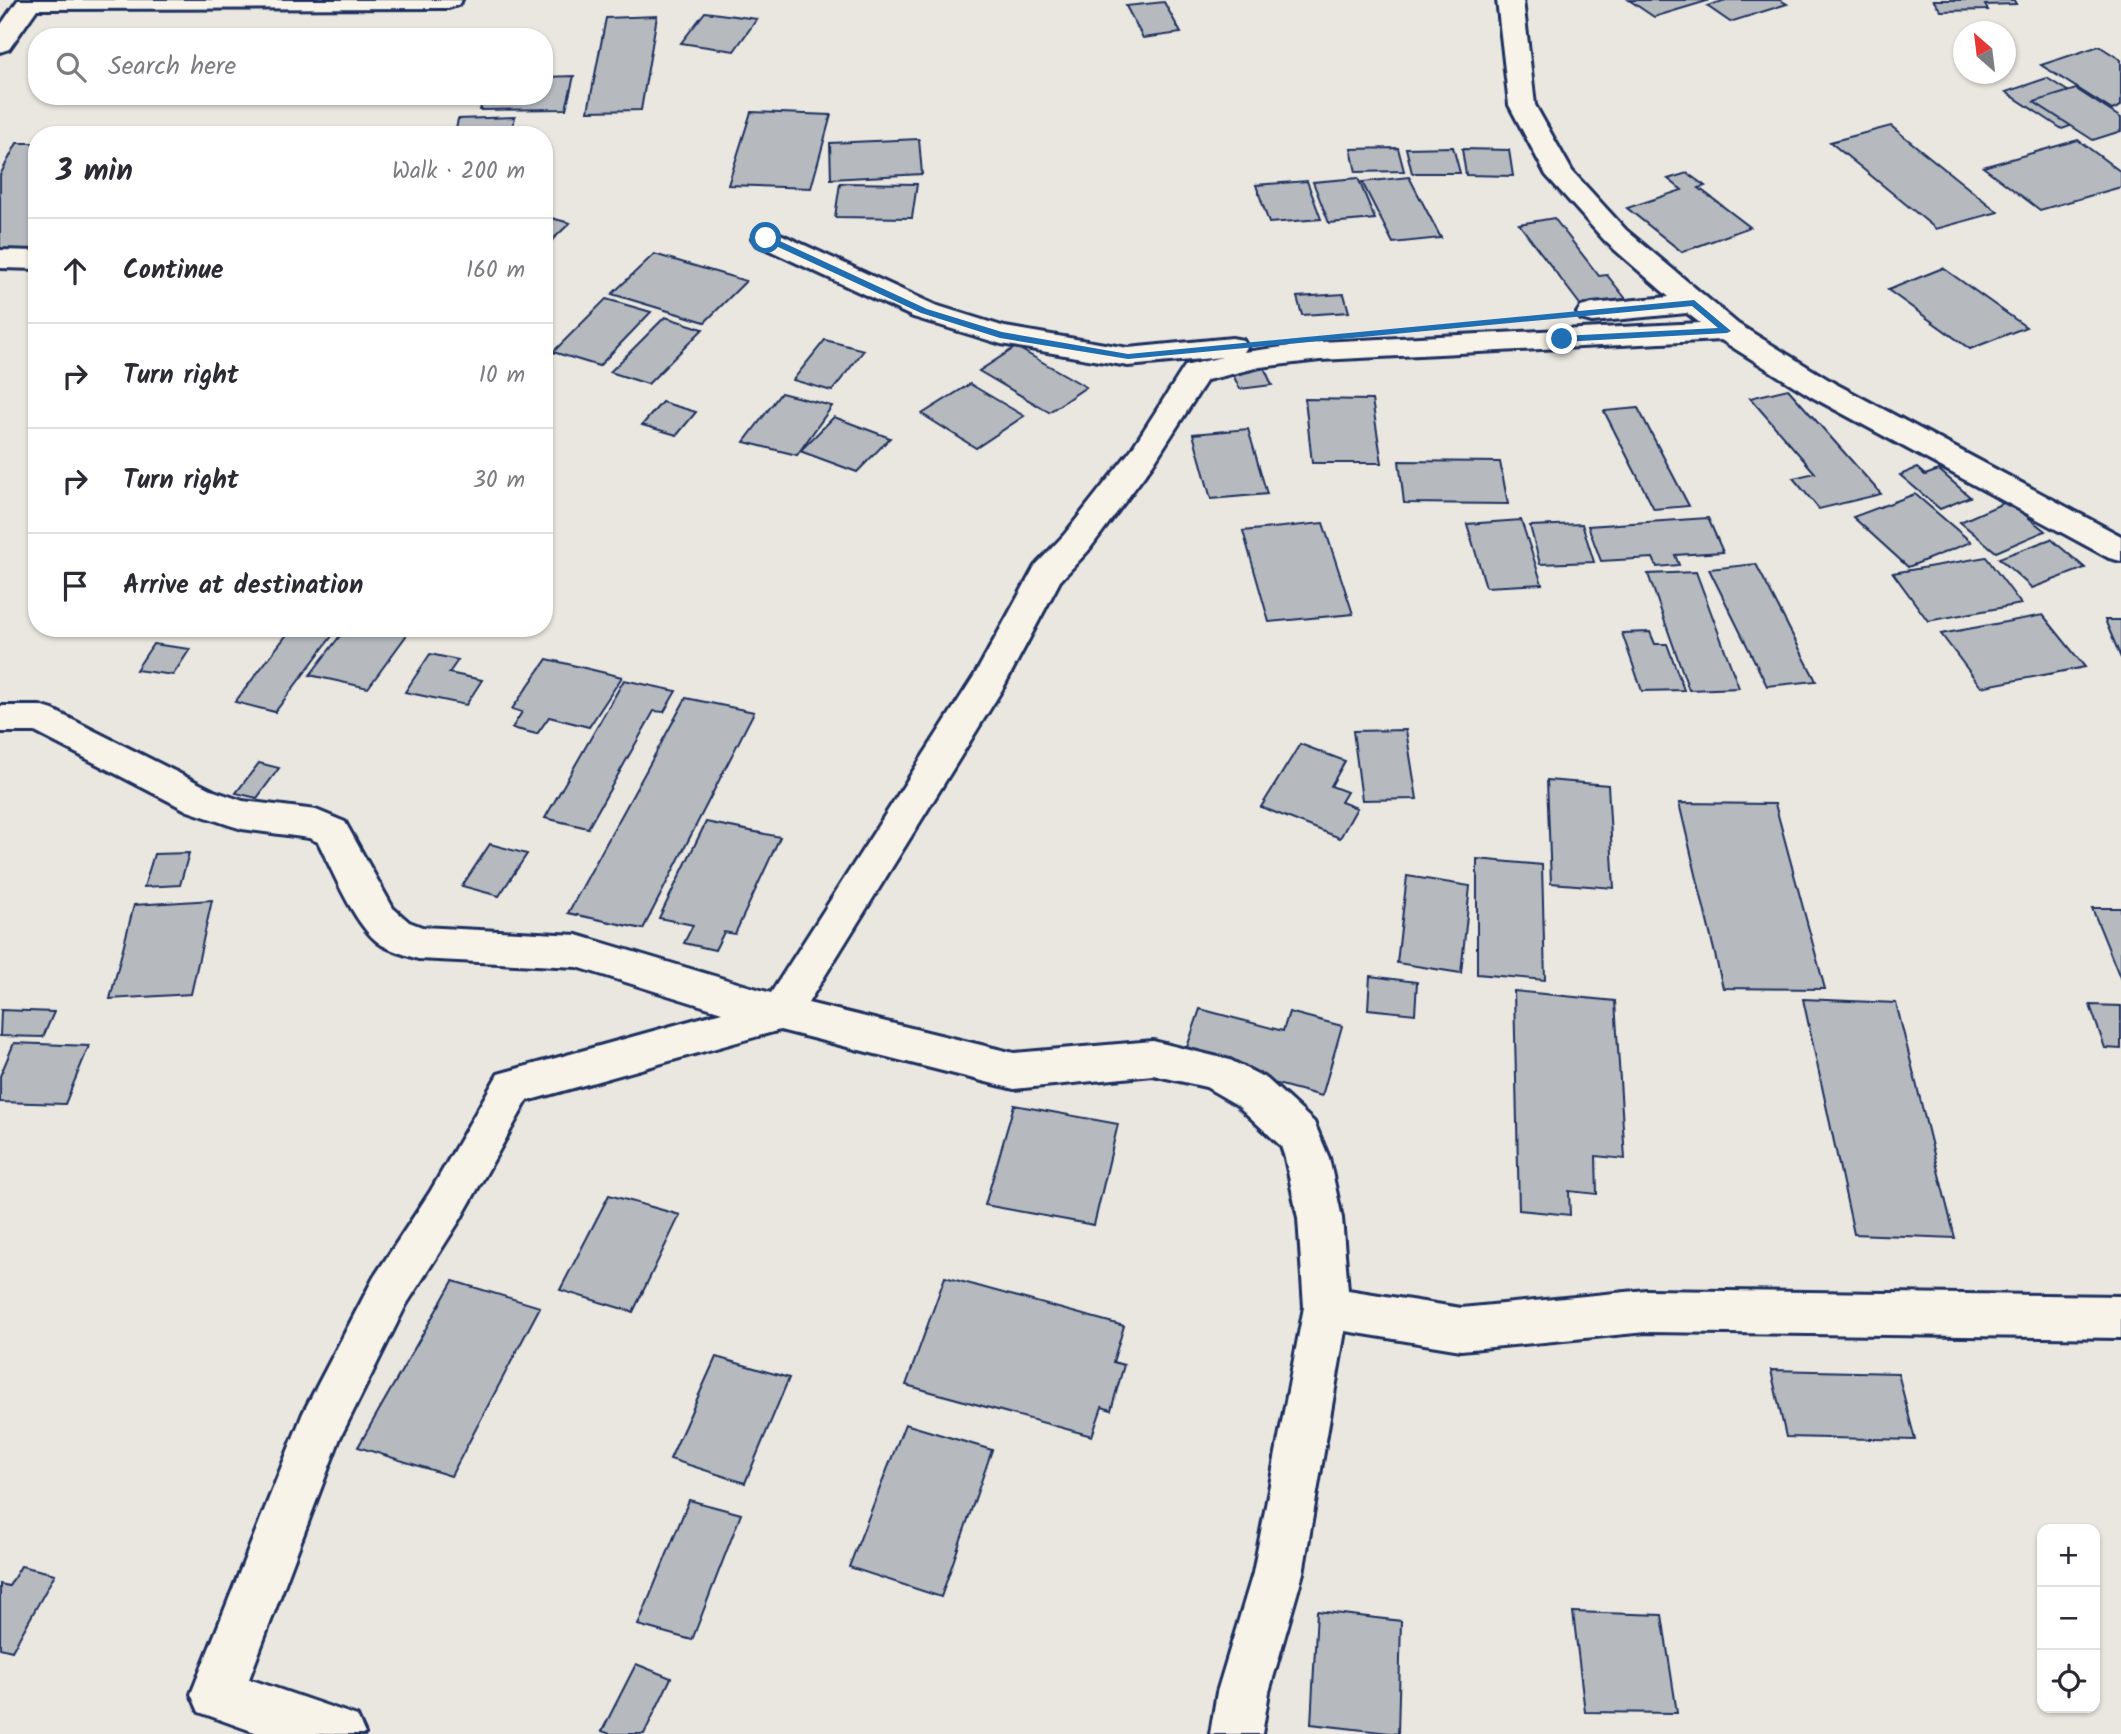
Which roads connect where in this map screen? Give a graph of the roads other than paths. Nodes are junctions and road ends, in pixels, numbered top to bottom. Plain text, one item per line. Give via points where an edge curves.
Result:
1 (449, 0) edge
2 (1510, 0) edge
3 (31, 1) edge
4 (0, 44) edge
5 (766, 238) dead end
6 (0, 259) edge
7 (28, 260) edge
8 (1694, 303) junction
9 (1727, 331) junction
10 (2121, 550) edge
11 (0, 719) edge
12 (780, 1013) junction
13 (1327, 1307) junction
14 (2121, 1317) edge
15 (339, 1734) edge
16 (1236, 1734) edge

1 - 3 street
2 - 8 street via 1522,105 1560,175 1615,236
3 - 4 street
5 - 8 street via 924,311 1000,335 1128,357
6 - 7 street
8 - 9 street
9 - 10 street via 1823,390
9 - 12 street via 1320,351 1196,373 1142,457 1047,574 990,679
11 - 12 street via 40,719 201,801 242,816 316,824 332,832 379,919 395,933 418,943 577,951
12 - 13 street via 1014,1071 1153,1058 1215,1072 1252,1092 1299,1135 1320,1218
12 - 15 street via 513,1087 390,1291 320,1429 217,1694
13 - 14 street via 1461,1329 1646,1311
13 - 16 street via 1278,1573 1243,1692

